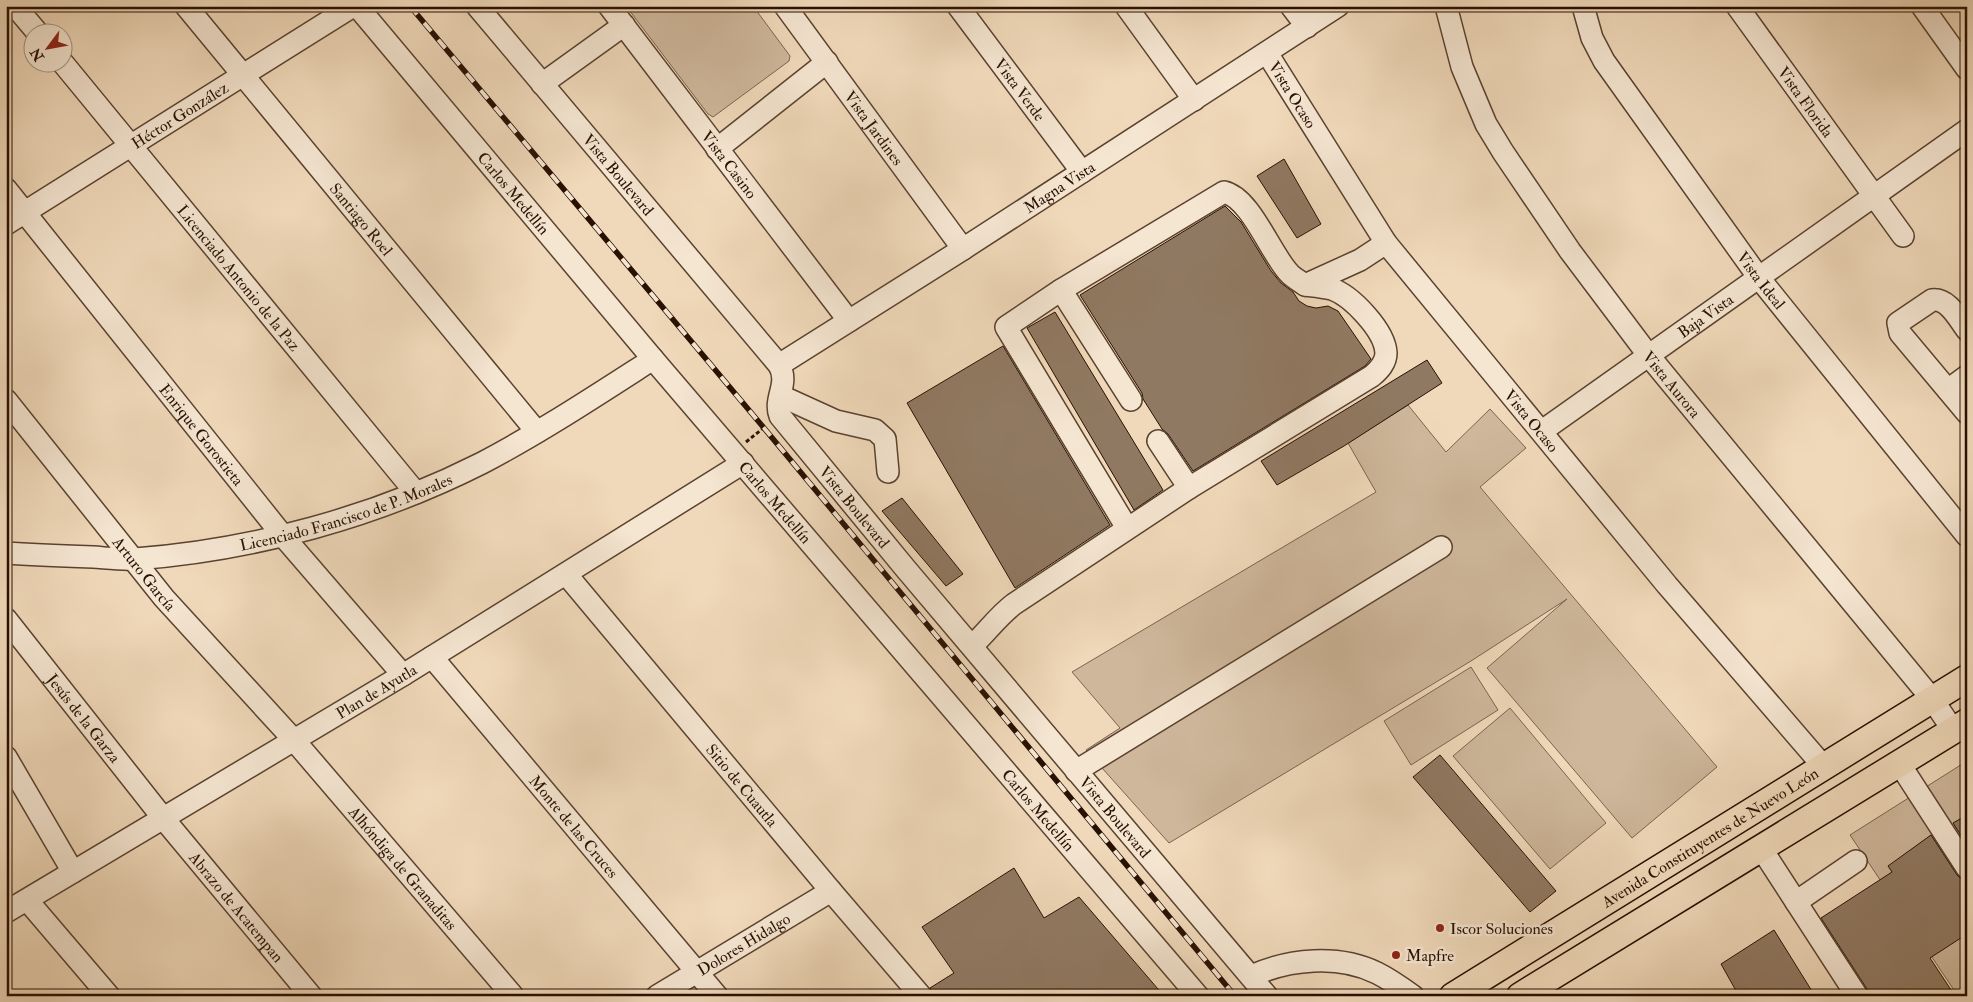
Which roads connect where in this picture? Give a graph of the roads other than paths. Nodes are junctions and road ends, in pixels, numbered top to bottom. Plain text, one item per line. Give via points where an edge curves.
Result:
1 (16, 6) edge
2 (186, 6) edge
3 (355, 6) edge
4 (477, 6) edge
5 (609, 6) edge
6 (785, 6) edge
7 (958, 6) edge
8 (1126, 6) edge
9 (1291, 6) edge
10 (1338, 6) edge
11 (1446, 6) edge
12 (1583, 6) edge
13 (1737, 6) edge
14 (1922, 6) edge
15 (29, 22) edge
16 (624, 25) junction
17 (1307, 27) junction
18 (1267, 53) junction
19 (827, 62) junction
20 (1967, 69) edge
21 (70, 72) edge
22 (244, 75) junction
23 (542, 84) junction
24 (1194, 100) junction
25 (1967, 130) edge
26 (132, 146) junction
27 (717, 149) junction
28 (1082, 172) junction
29 (6, 189) edge
30 (1876, 196) junction
31 (26, 212) junction
32 (6, 224) edge
33 (1903, 236) dead end
34 (1386, 243) junction
35 (963, 249) junction
36 (1758, 278) junction
37 (1305, 285) junction
38 (1061, 290) junction
39 (849, 320) junction
40 (1967, 330) edge
41 (1649, 356) junction
42 (653, 359) junction
43 (779, 365) junction
44 (1967, 376) edge
45 (1948, 390) junction
46 (6, 400) edge
47 (1131, 400) dead end
48 (780, 406) junction
49 (1967, 413) edge
50 (1542, 431) junction
51 (537, 432) junction
52 (1158, 441) dead end
53 (738, 458) junction
54 (888, 472) dead end
55 (1189, 488) junction
56 (416, 493) junction
57 (1127, 528) junction
58 (283, 536) junction
59 (1967, 536) edge
60 (1441, 547) dead end
61 (6, 553) edge
62 (132, 559) junction
63 (566, 574) junction
64 (6, 619) edge
65 (6, 642) edge
66 (972, 646) junction
67 (432, 657) junction
68 (402, 675) junction
69 (1967, 678) edge
70 (1932, 699) junction
71 (1960, 726) edge
72 (293, 739) junction
73 (6, 757) edge
74 (1899, 763) junction
75 (1824, 767) junction
76 (1076, 771) junction
77 (160, 820) junction
78 (1761, 848) junction
79 (1856, 861) dead end
80 (1967, 868) edge
81 (73, 872) junction
82 (1640, 881) junction
83 (831, 891) junction
84 (27, 900) junction
85 (1796, 902) junction
86 (1658, 911) junction
87 (6, 912) edge
88 (696, 972) junction
89 (1251, 976) junction
90 (1547, 989) edge
91 (109, 996) edge
92 (311, 996) edge
93 (513, 996) edge
94 (657, 996) edge
95 (717, 996) edge
96 (921, 996) edge
97 (1198, 996) edge
98 (1267, 996) edge
99 (1413, 996) edge
100 (1453, 996) edge
101 (1520, 996) edge
102 (1857, 996) edge

1 - 15 street
2 - 22 street, Santiago Roel
3 - 22 street, Héctor González
3 - 42 street, Carlos Medellín
4 - 23 street, Vista Boulevard
5 - 16 street, Vista Casino
6 - 19 street, Vista Jardines
7 - 28 street, Vista Verde
8 - 24 street
9 - 17 street
10 - 17 street, Magna Vista
11 - 41 street, Vista Aurora via 1462,67 1486,124 1570,251
12 - 36 street, Vista Ideal via 1592,38 1604,61
13 - 30 street, Vista Florida
14 - 20 street
16 - 23 street
16 - 27 street, Vista Casino
17 - 18 street, Magna Vista
18 - 24 street, Magna Vista
18 - 34 street, Vista Ocaso
19 - 27 street
19 - 35 street, Vista Jardines
21 - 26 street, Licenciado Antonio de la Paz
22 - 26 street, Héctor González
22 - 51 street, Santiago Roel
23 - 43 street, Vista Boulevard
24 - 28 street, Magna Vista
25 - 30 street, Baja Vista
26 - 31 street, Héctor González
26 - 56 street, Licenciado Antonio de la Paz
27 - 39 street, Vista Casino
28 - 35 street, Magna Vista
29 - 31 street, Enrique Gorostieta
30 - 33 street, Vista Florida
30 - 36 street, Baja Vista
31 - 32 street, Héctor González
31 - 58 street, Enrique Gorostieta
34 - 37 street via 1360,260
34 - 50 street, Vista Ocaso
35 - 39 street, Magna Vista
36 - 41 street, Baja Vista
36 - 59 street, Vista Ideal
37 - 38 street via 1290,274 1245,206 1234,194 1224,192
37 - 55 street via 1333,290 1366,316 1380,334 1386,353 1382,366 1372,376
38 - 47 street
38 - 57 street via 1006,327
39 - 43 street, Magna Vista
40 - 45 street via 1944,302 1937,300 1932,300 1898,323 1900,332
41 - 50 street, Baja Vista
41 - 70 street, Vista Aurora
42 - 51 street, Licenciado Francisco de P. Morales
42 - 53 street, Carlos Medellín
43 - 48 street via 784,377
44 - 45 street
45 - 49 street
46 - 62 street, Arturo García
48 - 54 street via 875,430 885,439
48 - 66 street, Vista Boulevard via 905,568
50 - 75 street, Vista Ocaso via 1667,585
51 - 56 street, Licenciado Francisco de P. Morales
52 - 55 street
53 - 63 street, Plan de Ayutla
53 - 97 street, Carlos Medellín
55 - 57 street
56 - 58 street, Licenciado Francisco de P. Morales
57 - 66 street via 1014,604
58 - 62 street, Licenciado Francisco de P. Morales via 205,551
58 - 68 street, Enrique Gorostieta
60 - 76 street
61 - 62 street, Licenciado Francisco de P. Morales
62 - 72 street, Arturo García
63 - 67 street, Plan de Ayutla
63 - 83 street, Sitio de Cuautla
64 - 77 street, Jesús de la Garza
65 - 77 street, Jesús de la Garza
66 - 76 street, Vista Boulevard
67 - 68 street, Plan de Ayutla
67 - 88 street, Monte de las Cruces
68 - 72 street, Plan de Ayutla
69 - 70 main road, Avenida Constituyentes de Nuevo León
70 - 71 street, Vista Aurora
70 - 75 main road, Avenida Constituyentes de Nuevo León
71 - 74 main road
72 - 77 street, Plan de Ayutla
72 - 93 street, Alhóndiga de Granaditas
73 - 81 street
74 - 78 main road
74 - 80 street
75 - 82 main road, Avenida Constituyentes de Nuevo León
76 - 89 street, Vista Boulevard
77 - 81 street, Plan de Ayutla
77 - 92 street, Abrazo de Acatempan
78 - 85 street
78 - 86 main road
79 - 85 street
81 - 84 street, Plan de Ayutla
82 - 86 main road
82 - 100 main road, Avenida Constituyentes de Nuevo León
83 - 88 street, Dolores Hidalgo
83 - 96 street, Sitio de Cuautla
84 - 87 street, Plan de Ayutla
84 - 91 street
85 - 102 street
86 - 90 main road
88 - 94 street, Dolores Hidalgo
88 - 95 street, Monte de las Cruces
89 - 98 street, Vista Boulevard
89 - 99 street via 1266,969 1304,961 1339,961 1376,972
90 - 101 main road

